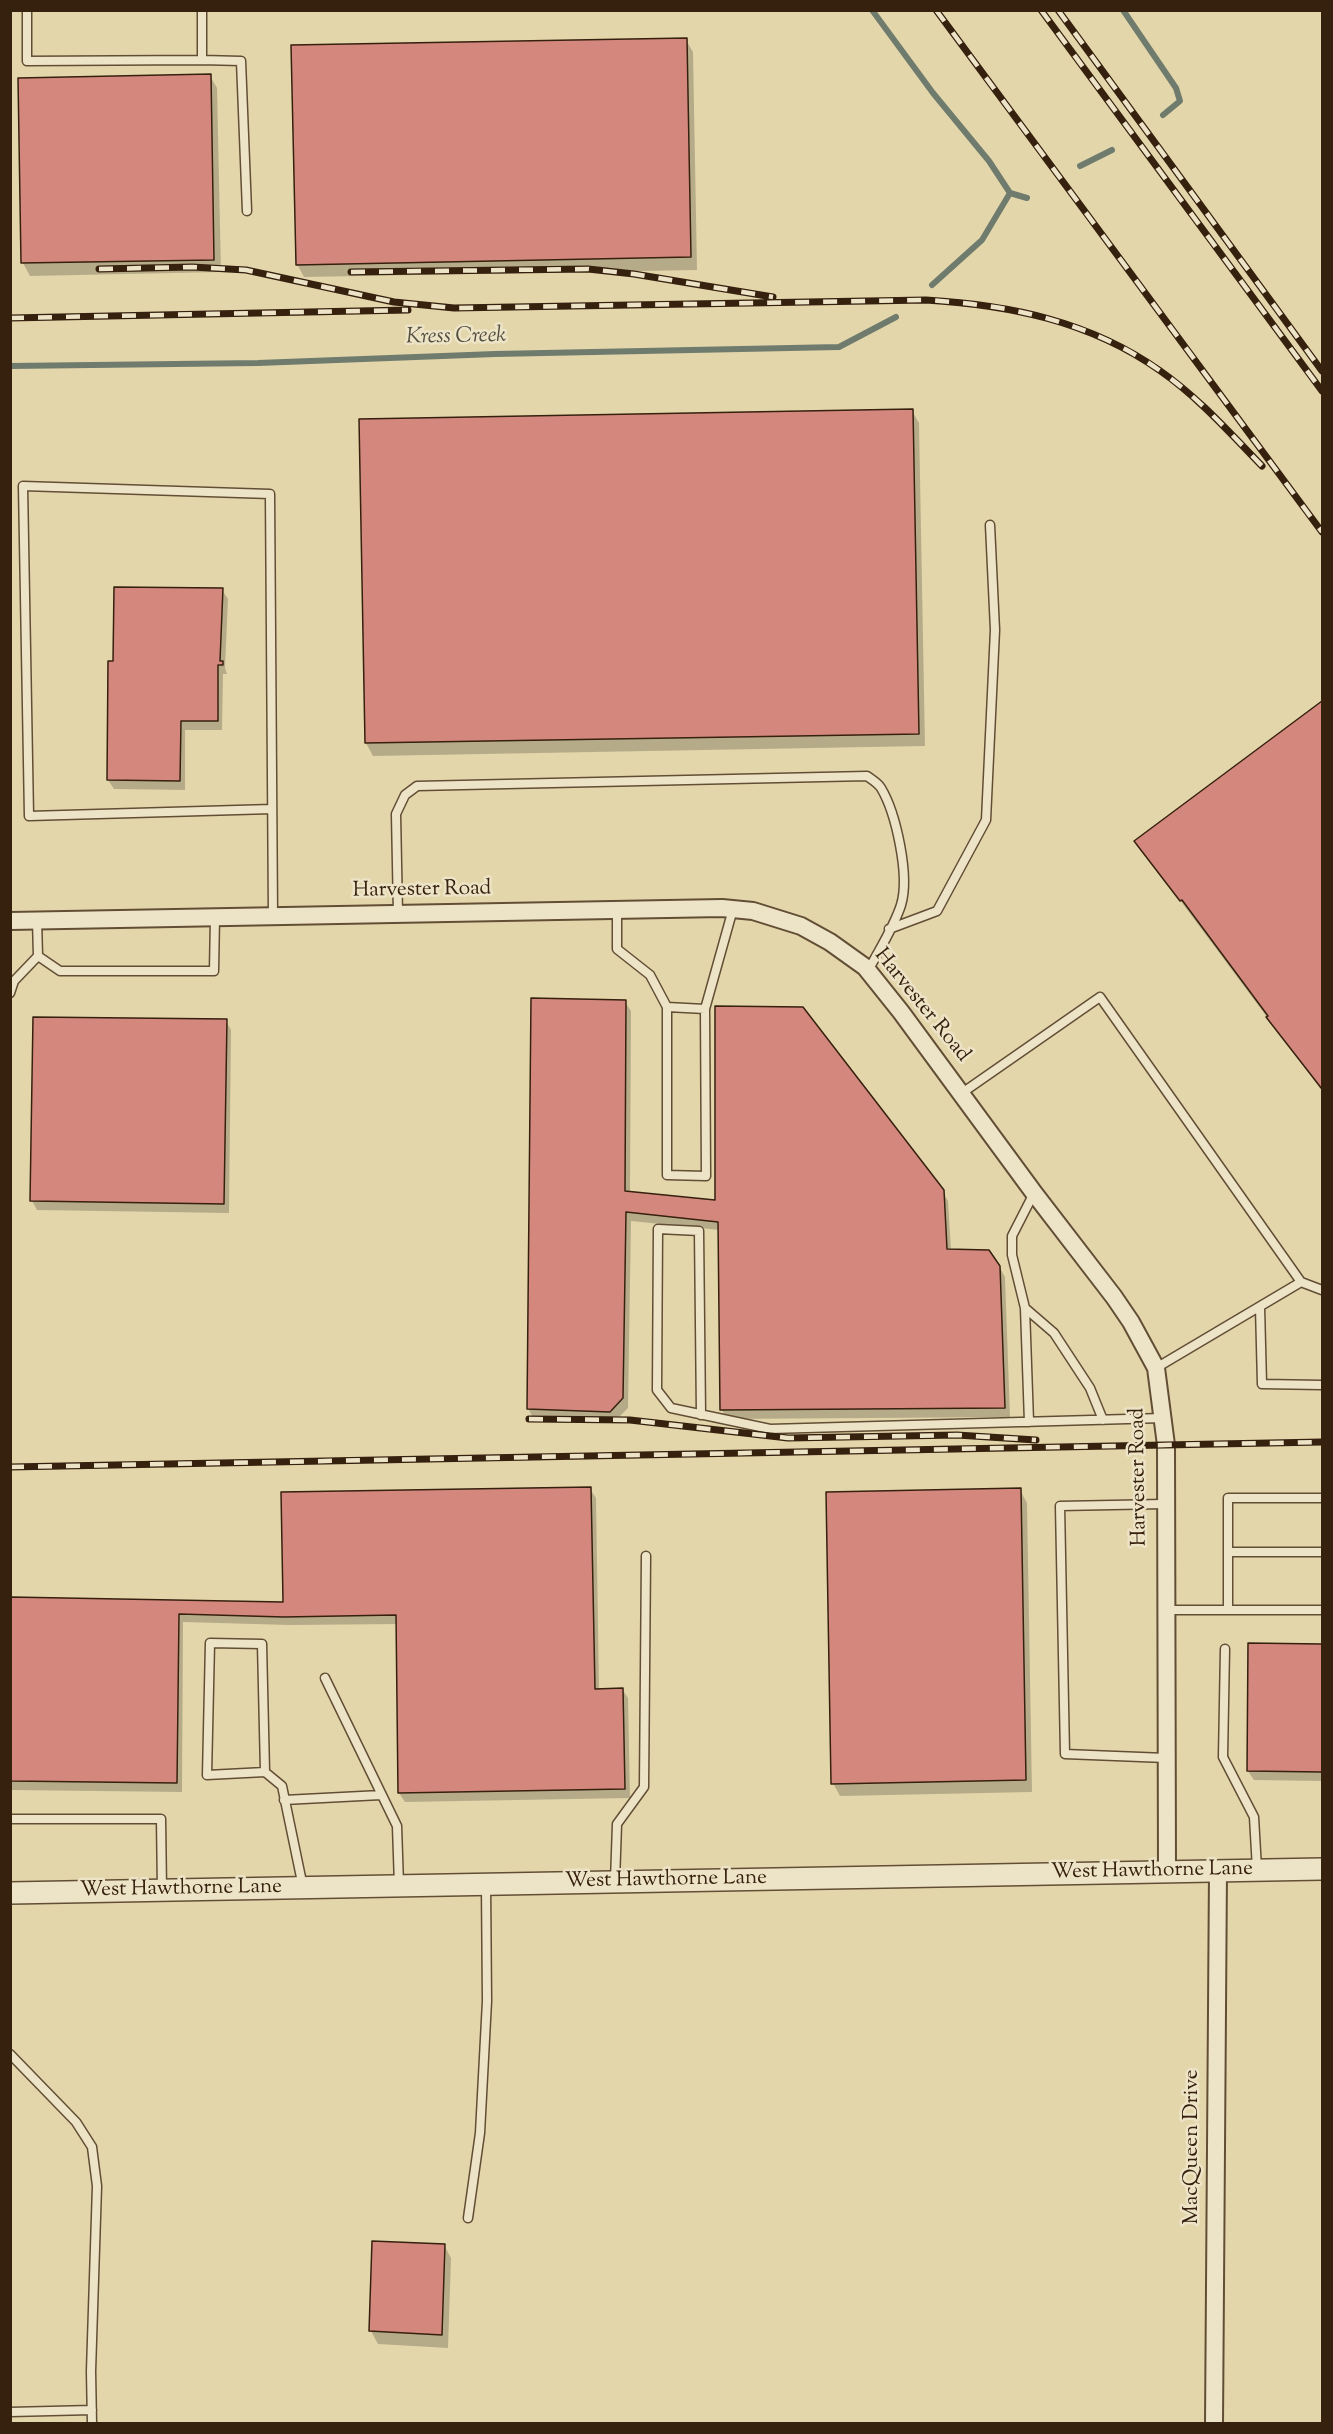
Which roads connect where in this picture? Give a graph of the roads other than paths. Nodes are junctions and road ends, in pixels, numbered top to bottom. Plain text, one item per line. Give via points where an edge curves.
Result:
1 (27, 10) edge
2 (202, 10) edge
3 (202, 60) junction
4 (247, 211) dead end
5 (990, 525) dead end
6 (272, 809) junction
7 (733, 909) junction
8 (617, 910) junction
9 (398, 914) junction
10 (273, 916) junction
11 (215, 917) junction
12 (37, 920) junction
13 (10, 921) edge
14 (889, 929) junction
15 (38, 956) junction
16 (868, 971) junction
17 (10, 993) edge
18 (667, 1007) junction
19 (705, 1009) junction
20 (962, 1093) junction
21 (1034, 1193) junction
22 (1301, 1282) junction
23 (1323, 1290) edge
24 (1260, 1307) junction
25 (1025, 1308) junction
26 (1155, 1368) junction
27 (1323, 1385) edge
28 (701, 1415) junction
29 (1164, 1418) junction
30 (1103, 1420) junction
31 (1029, 1422) junction
32 (1323, 1498) edge
33 (1164, 1503) junction
34 (1228, 1552) junction
35 (1323, 1552) edge
36 (646, 1556) dead end
37 (1165, 1610) junction
38 (1228, 1610) junction
39 (1323, 1610) edge
40 (1225, 1649) dead end
41 (325, 1678) dead end
42 (1166, 1758) junction
43 (265, 1772) junction
44 (381, 1795) junction
45 (284, 1800) junction
46 (10, 1819) edge
47 (1323, 1869) edge
48 (1257, 1870) junction
49 (1167, 1871) junction
50 (1218, 1871) junction
51 (615, 1882) junction
52 (486, 1884) junction
53 (399, 1886) junction
54 (303, 1888) junction
55 (162, 1890) junction
56 (10, 1893) edge
57 (10, 2054) edge
58 (468, 2218) dead end
59 (92, 2410) junction
60 (10, 2412) edge
61 (92, 2424) edge
62 (1214, 2424) edge

1 - 3 lane via 27,61
2 - 3 lane
3 - 4 lane via 241,61
5 - 14 lane via 994,630 986,820 937,911
6 - 6 lane via 29,816 23,486 270,495
6 - 10 lane
7 - 8 street, Harvester Road
7 - 16 street, Harvester Road via 771,915 801,926
7 - 19 lane
8 - 9 street, Harvester Road
8 - 18 lane via 617,950 650,975
9 - 10 street, Harvester Road
9 - 14 lane via 396,814 405,795 417,786 867,776 880,786 900,838 901,903
10 - 11 street, Harvester Road
11 - 12 street, Harvester Road
11 - 15 lane via 214,971 60,971
12 - 13 street, Harvester Road
12 - 15 lane
14 - 16 lane
15 - 17 lane via 14,981
16 - 20 street, Harvester Road
18 - 19 lane
18 - 19 lane via 667,1175 706,1176
20 - 21 street, Harvester Road
20 - 22 lane via 1100,997
21 - 25 lane via 1012,1236 1012,1255
21 - 26 street, Harvester Road via 1114,1297
22 - 23 lane
22 - 24 lane
24 - 26 lane
24 - 27 lane via 1262,1384
25 - 30 lane via 1054,1333 1090,1388
25 - 31 lane
26 - 29 street, Harvester Road
28 - 28 lane via 671,1408 657,1390 658,1229 699,1231
28 - 31 lane via 770,1429
29 - 30 lane
29 - 33 street, Harvester Road
30 - 31 lane
32 - 34 lane via 1228,1498
33 - 37 street, Harvester Road
33 - 42 lane via 1060,1506 1065,1754
34 - 35 lane
34 - 38 lane
36 - 51 lane via 644,1787 617,1824
37 - 38 lane
37 - 42 street, Harvester Road
38 - 39 lane
40 - 48 lane via 1223,1757 1254,1817
41 - 44 lane
42 - 49 street, Harvester Road
43 - 43 lane via 262,1644 210,1643 207,1775
43 - 45 lane via 282,1786
44 - 45 lane
44 - 53 lane via 398,1826
45 - 54 lane
46 - 55 lane via 161,1819
47 - 48 street, West Hawthorne Lane
48 - 50 street, West Hawthorne Lane
49 - 50 street, West Hawthorne Lane
49 - 51 street, West Hawthorne Lane
50 - 62 street, MacQueen Drive
51 - 52 street, West Hawthorne Lane
52 - 53 street, West Hawthorne Lane
52 - 58 lane via 487,2001 480,2133
53 - 54 street, West Hawthorne Lane
54 - 55 street, West Hawthorne Lane
55 - 56 street, West Hawthorne Lane
57 - 59 lane via 76,2122 92,2147 97,2186
59 - 60 lane
59 - 61 lane

